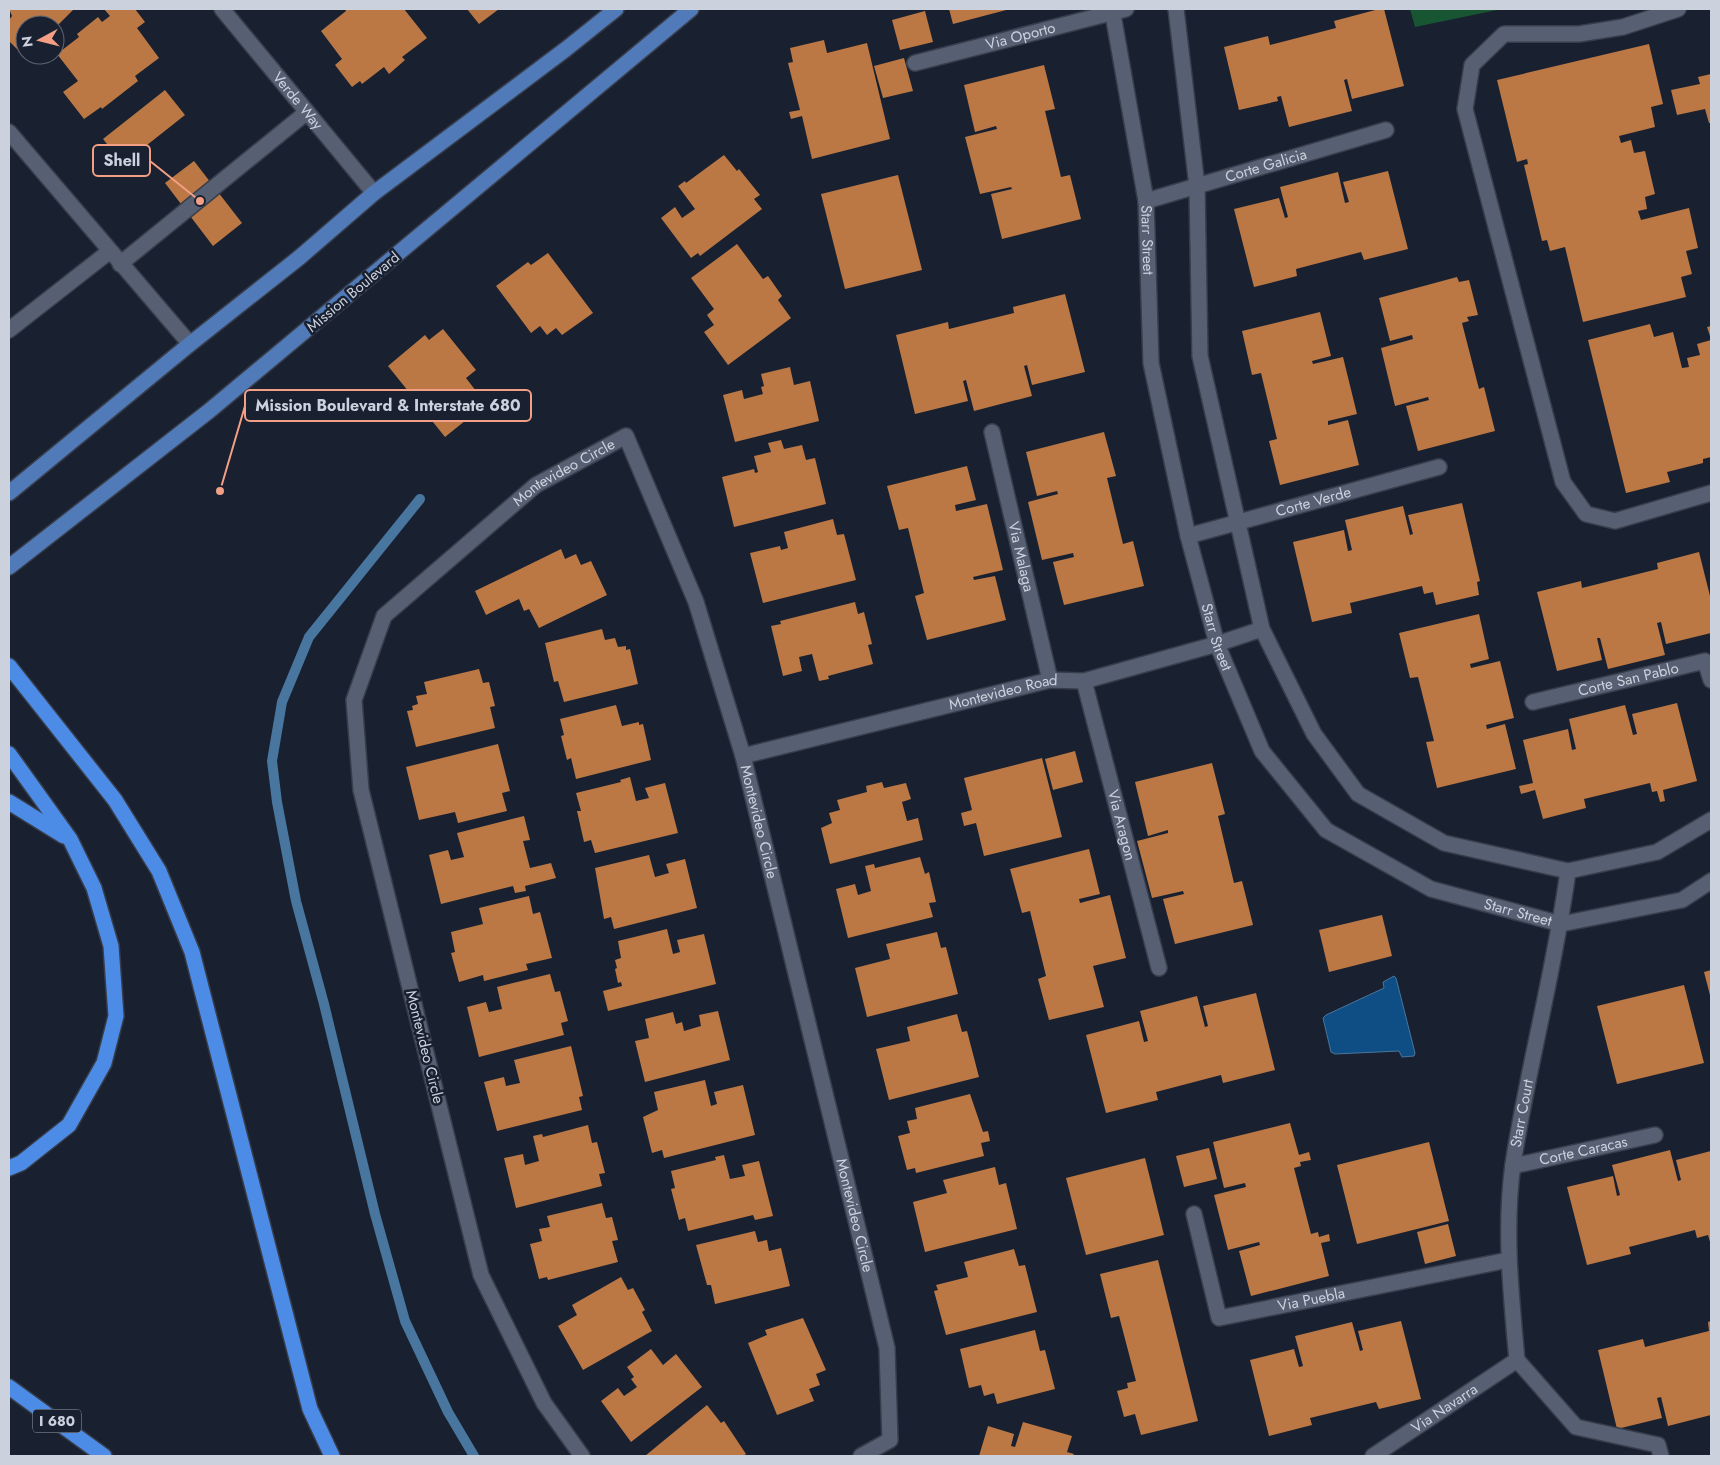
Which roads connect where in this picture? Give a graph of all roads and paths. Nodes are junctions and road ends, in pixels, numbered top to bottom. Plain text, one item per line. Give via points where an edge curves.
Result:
1 (222, 9) edge
2 (616, 9) edge
3 (691, 9) edge
4 (1176, 9) edge
5 (1678, 9) edge
6 (1117, 10) edge
7 (916, 63) dead end
8 (307, 112) junction
9 (1386, 130) dead end
10 (9, 132) edge
11 (1197, 186) junction
12 (374, 193) junction
13 (1146, 201) junction
14 (110, 251) junction
15 (120, 264) junction
16 (9, 330) edge
17 (190, 344) junction
18 (992, 432) dead end
19 (1438, 467) dead end
20 (9, 493) edge
21 (1711, 493) edge
22 (1238, 522) junction
23 (1188, 536) junction
24 (9, 567) edge
25 (1262, 629) junction
26 (1217, 644) junction
27 (9, 666) edge
28 (1050, 680) junction
29 (1711, 680) edge
30 (1084, 681) junction
31 (1533, 702) dead end
32 (9, 754) edge
33 (743, 756) junction
34 (9, 802) edge
35 (1711, 820) edge
36 (70, 839) junction
37 (1568, 871) junction
38 (1711, 881) edge
39 (1561, 924) junction
40 (1159, 968) dead end
41 (1655, 1135) dead end
42 (1513, 1166) junction
43 (9, 1168) edge
44 (1194, 1214) dead end
45 (1508, 1260) junction
46 (1517, 1360) junction
47 (9, 1387) edge
48 (104, 1456) edge
49 (332, 1456) edge
50 (582, 1456) edge
51 (861, 1456) edge
52 (1374, 1456) edge
53 (1661, 1456) edge

1 - 8 street, Verde Way
2 - 12 main road
3 - 24 main road, Mission Boulevard via 209,411
4 - 11 street
5 - 21 street via 1623,27 1579,34 1504,34 1472,65 1465,109 1563,482 1586,514 1615,521
6 - 7 street, Via Oporto
6 - 13 street, Starr Street
8 - 12 street, Verde Way
8 - 15 street
9 - 11 street, Corte Galicia
10 - 14 street
11 - 13 street, Corte Galicia
11 - 22 street via 1200,356
12 - 17 main road via 300,257
13 - 23 street, Starr Street via 1151,363
14 - 15 street
14 - 16 street
15 - 17 street
17 - 20 main road
18 - 28 street, Via Malaga
19 - 22 street, Corte Verde
22 - 23 street, Corte Verde
22 - 25 street
23 - 26 street, Starr Street
25 - 26 street, Montevideo Road
25 - 37 street via 1314,734 1358,794 1444,843
26 - 30 street, Montevideo Road
26 - 39 street, Starr Street via 1262,752 1326,830 1431,889
27 - 49 highway via 115,800 160,871 192,952 310,1409
28 - 30 street, Montevideo Road
28 - 33 street, Montevideo Road
29 - 31 street, Corte San Pablo via 1705,661
30 - 40 street, Via Aragon
32 - 36 highway
33 - 50 street, Montevideo Circle via 696,602 626,436 536,486 384,616 354,700 362,790 481,1275 544,1403
33 - 51 street, Montevideo Circle via 887,1348 890,1440
34 - 36 highway
35 - 37 street via 1657,852
36 - 43 highway via 94,888 111,946 116,1016 104,1063 69,1125 21,1163
37 - 39 street, Starr Court
38 - 39 street, Starr Street via 1682,900
39 - 42 street, Starr Court
41 - 42 street, Corte Caracas
42 - 45 street, Starr Court
44 - 45 street, Via Puebla via 1219,1318
45 - 46 street, Starr Court
46 - 52 street, Via Navarra
46 - 53 street via 1576,1427 1658,1445
47 - 48 highway, I 680

